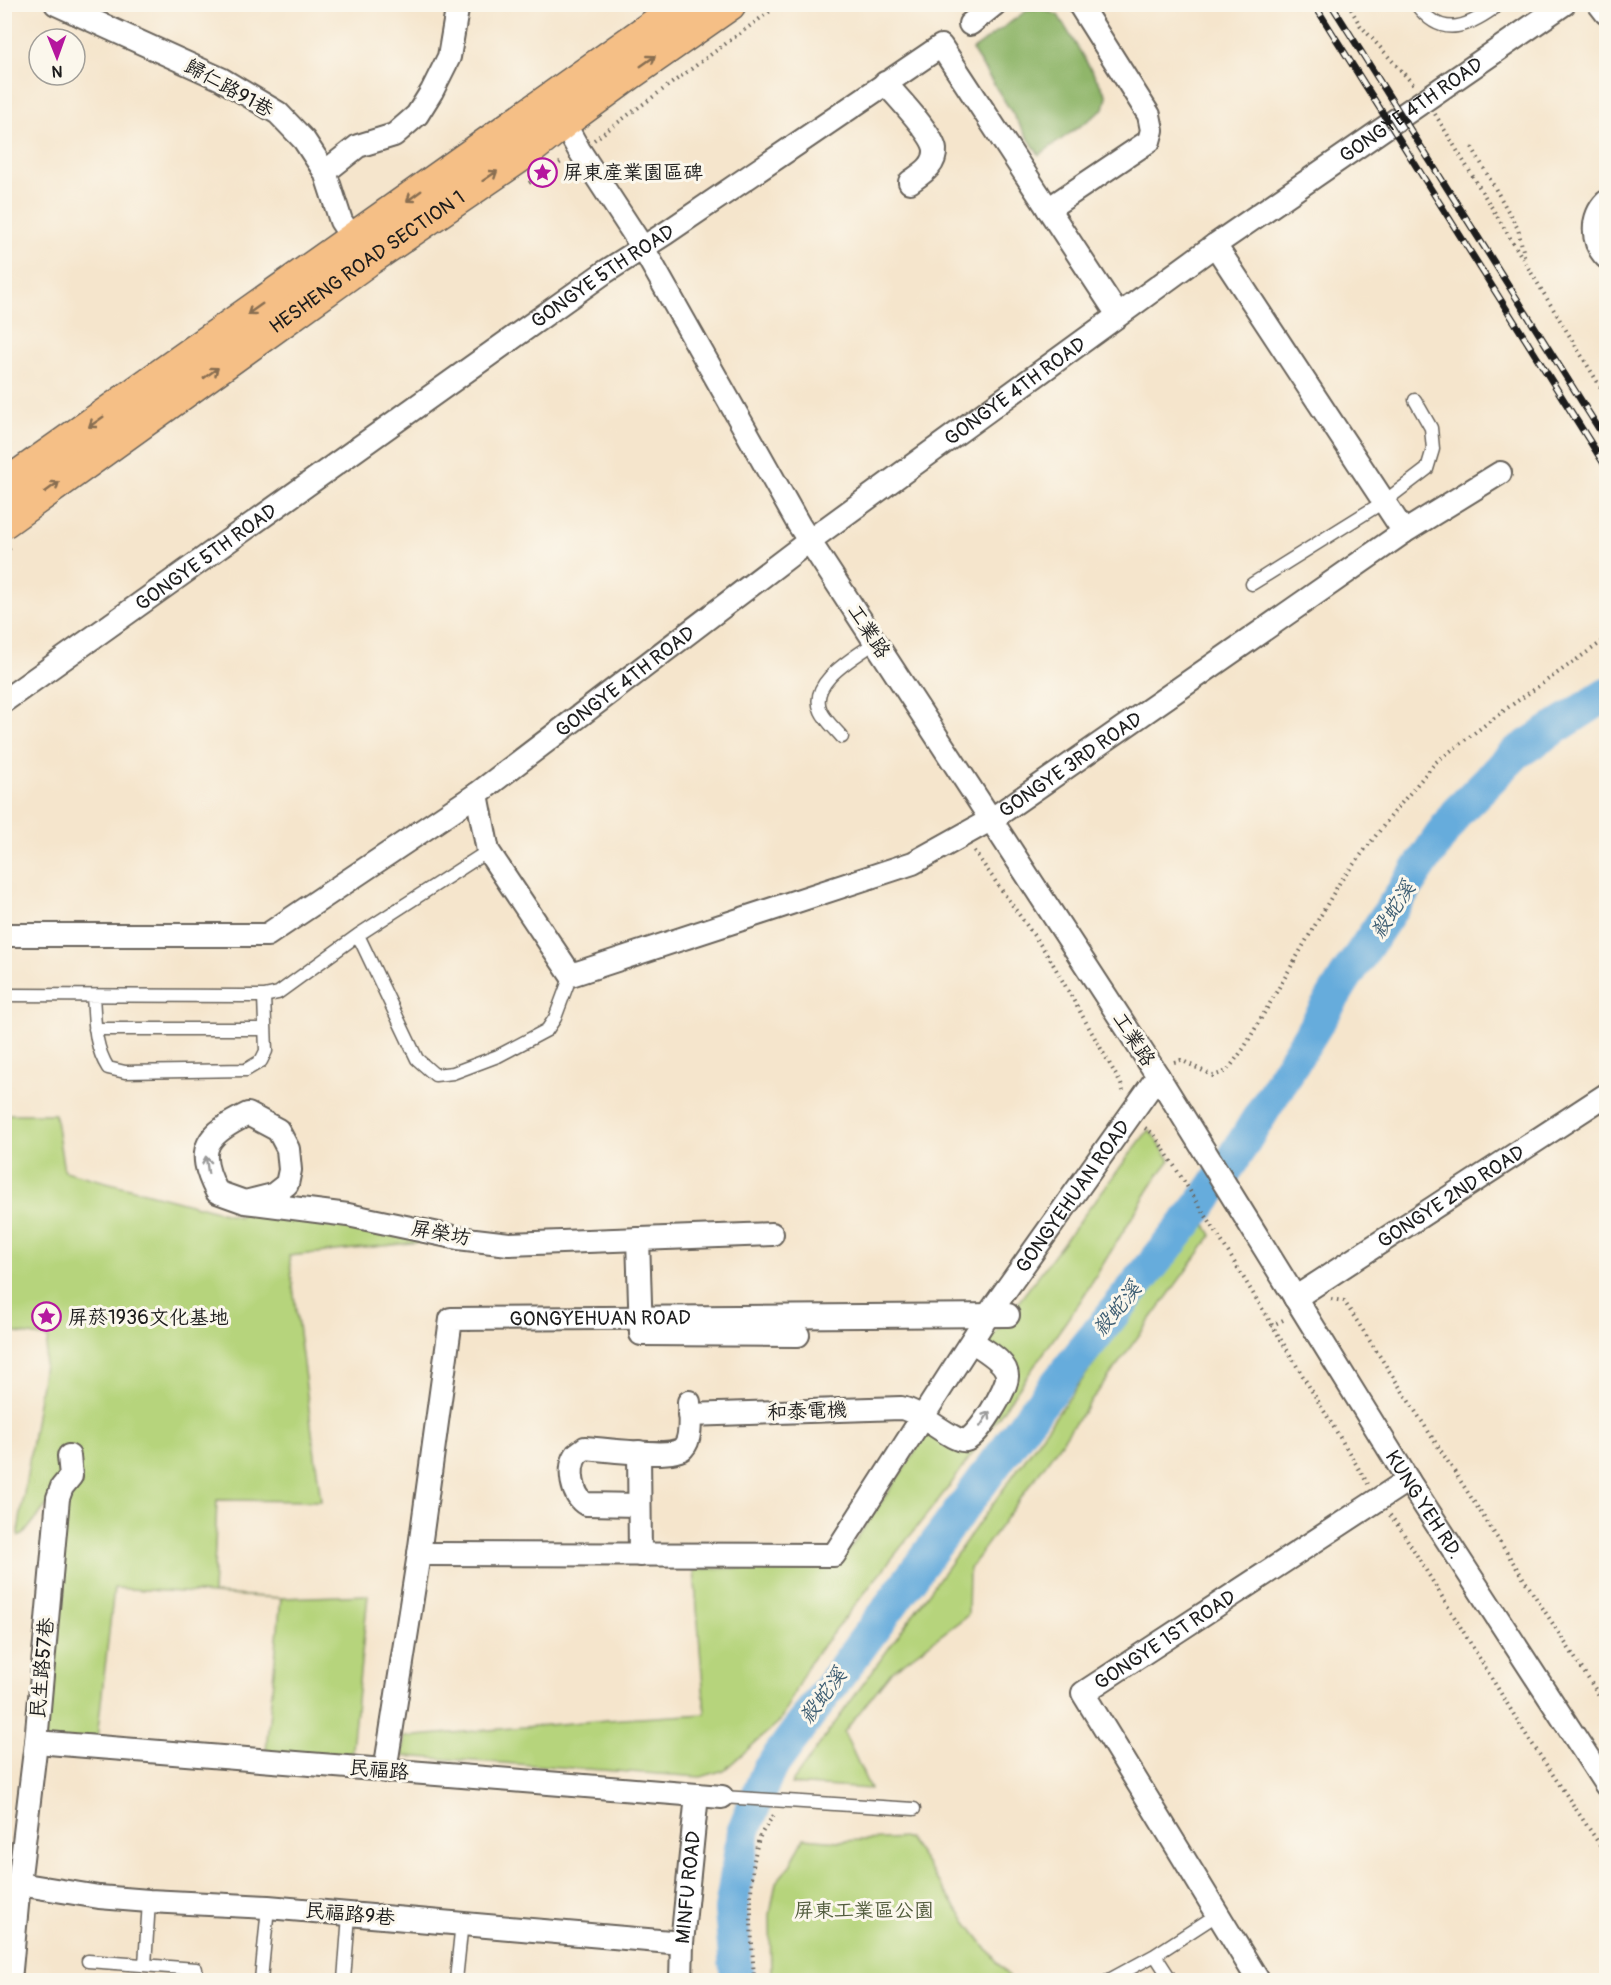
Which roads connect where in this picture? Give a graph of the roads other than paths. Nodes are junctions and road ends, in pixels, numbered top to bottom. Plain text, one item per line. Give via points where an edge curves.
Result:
1 (56, 4) edge
2 (458, 4) edge
3 (685, 4) edge
4 (729, 4) edge
5 (995, 4) edge
6 (1079, 4) edge
7 (1416, 4) edge
8 (1500, 4) edge
9 (1564, 4) edge
10 (1599, 4) edge
11 (1606, 13) edge
12 (970, 24) dead end
13 (885, 83) junction
14 (557, 110) junction
15 (325, 172) junction
16 (910, 182) dead end
17 (1606, 202) edge
18 (1048, 209) junction
19 (1215, 245) junction
20 (643, 248) junction
21 (361, 250) junction
22 (1606, 257) edge
23 (1118, 315) junction
24 (1415, 400) dead end
25 (1500, 473) dead end
26 (4, 487) edge
27 (1385, 501) junction
28 (4, 520) edge
29 (1404, 532) junction
30 (809, 541) junction
31 (1252, 584) dead end
32 (876, 642) junction
33 (4, 701) edge
34 (842, 736) dead end
35 (477, 794) junction
36 (992, 819) junction
37 (488, 851) junction
38 (4, 935) edge
39 (358, 935) junction
40 (571, 975) junction
41 (4, 995) edge
42 (93, 996) junction
43 (264, 996) junction
44 (95, 1029) junction
45 (265, 1029) junction
46 (1158, 1076) junction
47 (1606, 1095) edge
48 (245, 1202) dead end
49 (1247, 1220) joint
50 (772, 1234) dead end
51 (638, 1239) junction
52 (1299, 1304) junction
53 (998, 1315) junction
54 (641, 1318) junction
55 (798, 1335) dead end
56 (972, 1341) junction
57 (923, 1417) junction
58 (639, 1452) junction
59 (69, 1456) dead end
60 (1408, 1480) junction
61 (639, 1505) junction
62 (419, 1554) junction
63 (640, 1555) junction
64 (36, 1742) junction
65 (385, 1771) junction
66 (1606, 1785) edge
67 (697, 1795) junction
68 (722, 1797) joint
69 (914, 1809) dead end
70 (11, 1884) edge
71 (149, 1901) junction
72 (268, 1907) junction
73 (1218, 1914) junction
74 (349, 1915) junction
75 (462, 1922) junction
76 (682, 1943) junction
77 (1155, 1955) junction
78 (88, 1961) dead end
79 (145, 1965) junction
80 (196, 1969) dead end
81 (10, 1980) edge
82 (261, 1980) edge
83 (344, 1980) edge
84 (456, 1980) edge
85 (681, 1980) edge
86 (1109, 1980) edge
87 (1171, 1980) edge
88 (1258, 1980) edge

1 - 15 street, 歸仁路91巷 via 221,80 278,113 304,140
2 - 15 street via 448,57 417,115 394,135 358,146
3 - 14 main road, HESHENG ROAD SECTION 1
14 -> 4 main road, HESHENG ROAD SECTION 1
5 - 12 street
6 - 18 street via 1149,115 1152,130 1149,141
7 - 8 lane via 1436,23 1448,27 1464,27
9 - 19 street, GONGYE 4TH ROAD
10 - 11 street
13 - 16 street via 929,136 935,150 927,170
13 - 18 street, GONGYE 5TH ROAD via 941,46
13 - 20 street, GONGYE 5TH ROAD
14 - 20 street, 工業路
14 - 21 main road, HESHENG ROAD SECTION 1 via 528,150
15 - 21 street, 歸仁路91巷 via 341,221
17 - 22 street via 1596,218 1594,231
18 - 23 street, GONGYE 5TH ROAD
19 - 23 street, GONGYE 4TH ROAD
19 - 27 street
20 - 30 street, 工業路
20 - 33 street, GONGYE 5TH ROAD
21 -> 26 main road, HESHENG ROAD SECTION 1
28 -> 21 main road, HESHENG ROAD SECTION 1
23 - 30 street, GONGYE 4TH ROAD
24 - 27 lane via 1431,428 1431,459 1418,478
25 - 29 street, GONGYE 3RD ROAD
27 - 29 street
27 - 31 lane
29 - 36 street, GONGYE 3RD ROAD
30 - 32 street, 工業路
30 - 35 street, GONGYE 4TH ROAD
32 - 34 lane via 821,687 820,710
32 - 36 street, 工業路
35 - 37 street
35 - 38 street via 267,935
36 - 40 street, GONGYE 3RD ROAD via 913,863
36 - 46 street, 工業路
37 - 39 lane
37 - 40 street
39 - 40 lane via 417,1059 435,1075 453,1073 498,1056 547,1030
39 - 43 lane via 278,993
41 - 42 lane
42 - 43 lane
42 - 44 lane
43 - 45 lane
44 - 45 lane
44 - 45 lane via 100,1056 108,1068 125,1072 246,1070 261,1061 266,1051
46 - 49 street, 工業路
46 - 53 street, GONGYEHUAN ROAD
47 - 52 street, GONGYE 2ND ROAD
48 - 51 street, 屏榮坊 via 348,1215 458,1238 509,1244
49 - 52 street, KUNG YEH RD.
50 - 51 street, 屏榮坊
51 - 54 street
52 - 60 street, KUNG YEH RD.
53 - 54 street, GONGYEHUAN ROAD
53 - 56 street, GONGYEHUAN ROAD
54 - 55 street via 641,1335
54 - 62 street, GONGYEHUAN ROAD via 451,1319
56 - 57 street, GONGYEHUAN ROAD
57 -> 56 street, 和泰電機 via 965,1441 974,1437 1002,1394 1007,1376 1003,1365
57 - 58 street, 和泰電機 via 901,1408 689,1408 688,1439 683,1448 665,1454
57 - 63 street, GONGYEHUAN ROAD via 834,1555
58 - 61 street
58 - 61 street, 和泰電機 via 585,1448 577,1454 573,1467 573,1488 586,1504
59 - 64 street, 民生路57巷 via 70,1476 58,1498
60 - 66 street, KUNG YEH RD.
60 - 73 street, GONGYE 1ST ROAD via 1083,1693
61 - 63 street
62 - 63 street, GONGYEHUAN ROAD
62 - 65 street, GONGYEHUAN ROAD
64 - 65 street, 民福路
64 - 70 street, 民生路57巷
65 - 67 street, 民福路
67 - 68 street, 民福路
67 - 76 street, MINFU ROAD
68 - 69 lane
70 - 71 street, 民福路9巷
70 - 81 street, 民生路57巷
71 - 72 street, 民福路9巷
71 - 79 lane
72 - 74 street, 民福路9巷
72 - 82 lane
73 - 77 lane
73 - 88 street, GONGYE 1ST ROAD
74 - 75 street, 民福路9巷
74 - 83 lane
75 - 76 street, 民福路9巷
75 - 84 lane
76 - 85 street, MINFU ROAD
77 - 86 lane
77 - 87 lane
78 - 79 lane
79 - 80 lane

